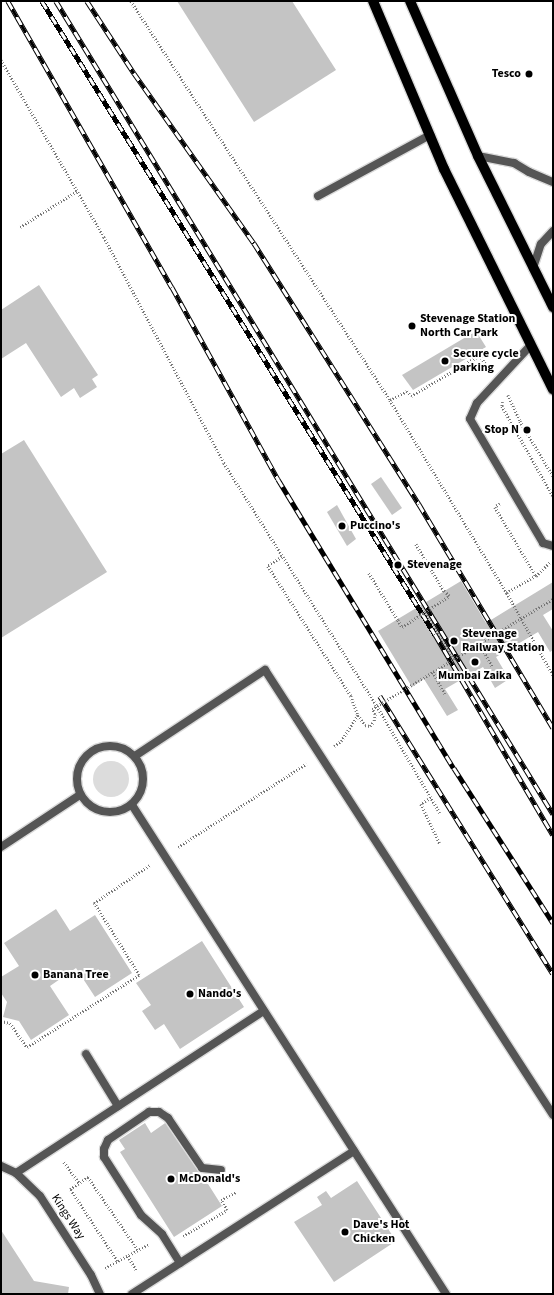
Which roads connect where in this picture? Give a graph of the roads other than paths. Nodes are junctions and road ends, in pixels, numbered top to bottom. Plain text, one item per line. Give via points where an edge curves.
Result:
1 (373, 1) edge
2 (410, 1) edge
3 (430, 135) junction
4 (478, 156) junction
5 (553, 182) edge
6 (318, 196) dead end
7 (553, 231) edge
8 (533, 268) junction
9 (553, 306) edge
10 (530, 346) junction
11 (553, 390) edge
12 (553, 546) edge
13 (135, 756) junction
14 (80, 795) junction
15 (132, 806) junction
16 (1, 848) edge
17 (264, 1011) junction
18 (86, 1054) dead end
19 (118, 1106) junction
20 (553, 1115) edge
21 (354, 1151) junction
22 (1, 1166) edge
23 (221, 1170) dead end
24 (16, 1173) junction
25 (180, 1263) junction
26 (100, 1294) edge
27 (132, 1294) edge
28 (446, 1294) edge

1 - 3 main road
2 - 4 main road
3 - 6 street
3 - 10 main road via 447,176
4 - 5 street via 514,163
4 - 8 main road
7 - 8 street via 541,244
8 - 9 main road
10 - 11 main road
10 - 12 street via 477,403 470,419 543,543
13 - 14 street via 117,746 107,745 90,751 82,761 76,778
13 - 15 street via 143,771 144,785
13 - 20 street via 264,670
14 - 15 street via 100,812 122,811
14 - 16 street
15 - 17 street
17 - 19 street
17 - 21 street
18 - 19 street
19 - 24 street
21 - 25 street
21 - 28 street
22 - 24 street, Kings Way
23 - 25 street via 202,1168 168,1118 159,1112 150,1112 108,1140 104,1149 104,1157 141,1214 162,1234
24 - 26 street, Kings Way via 40,1196 91,1275
25 - 27 street

